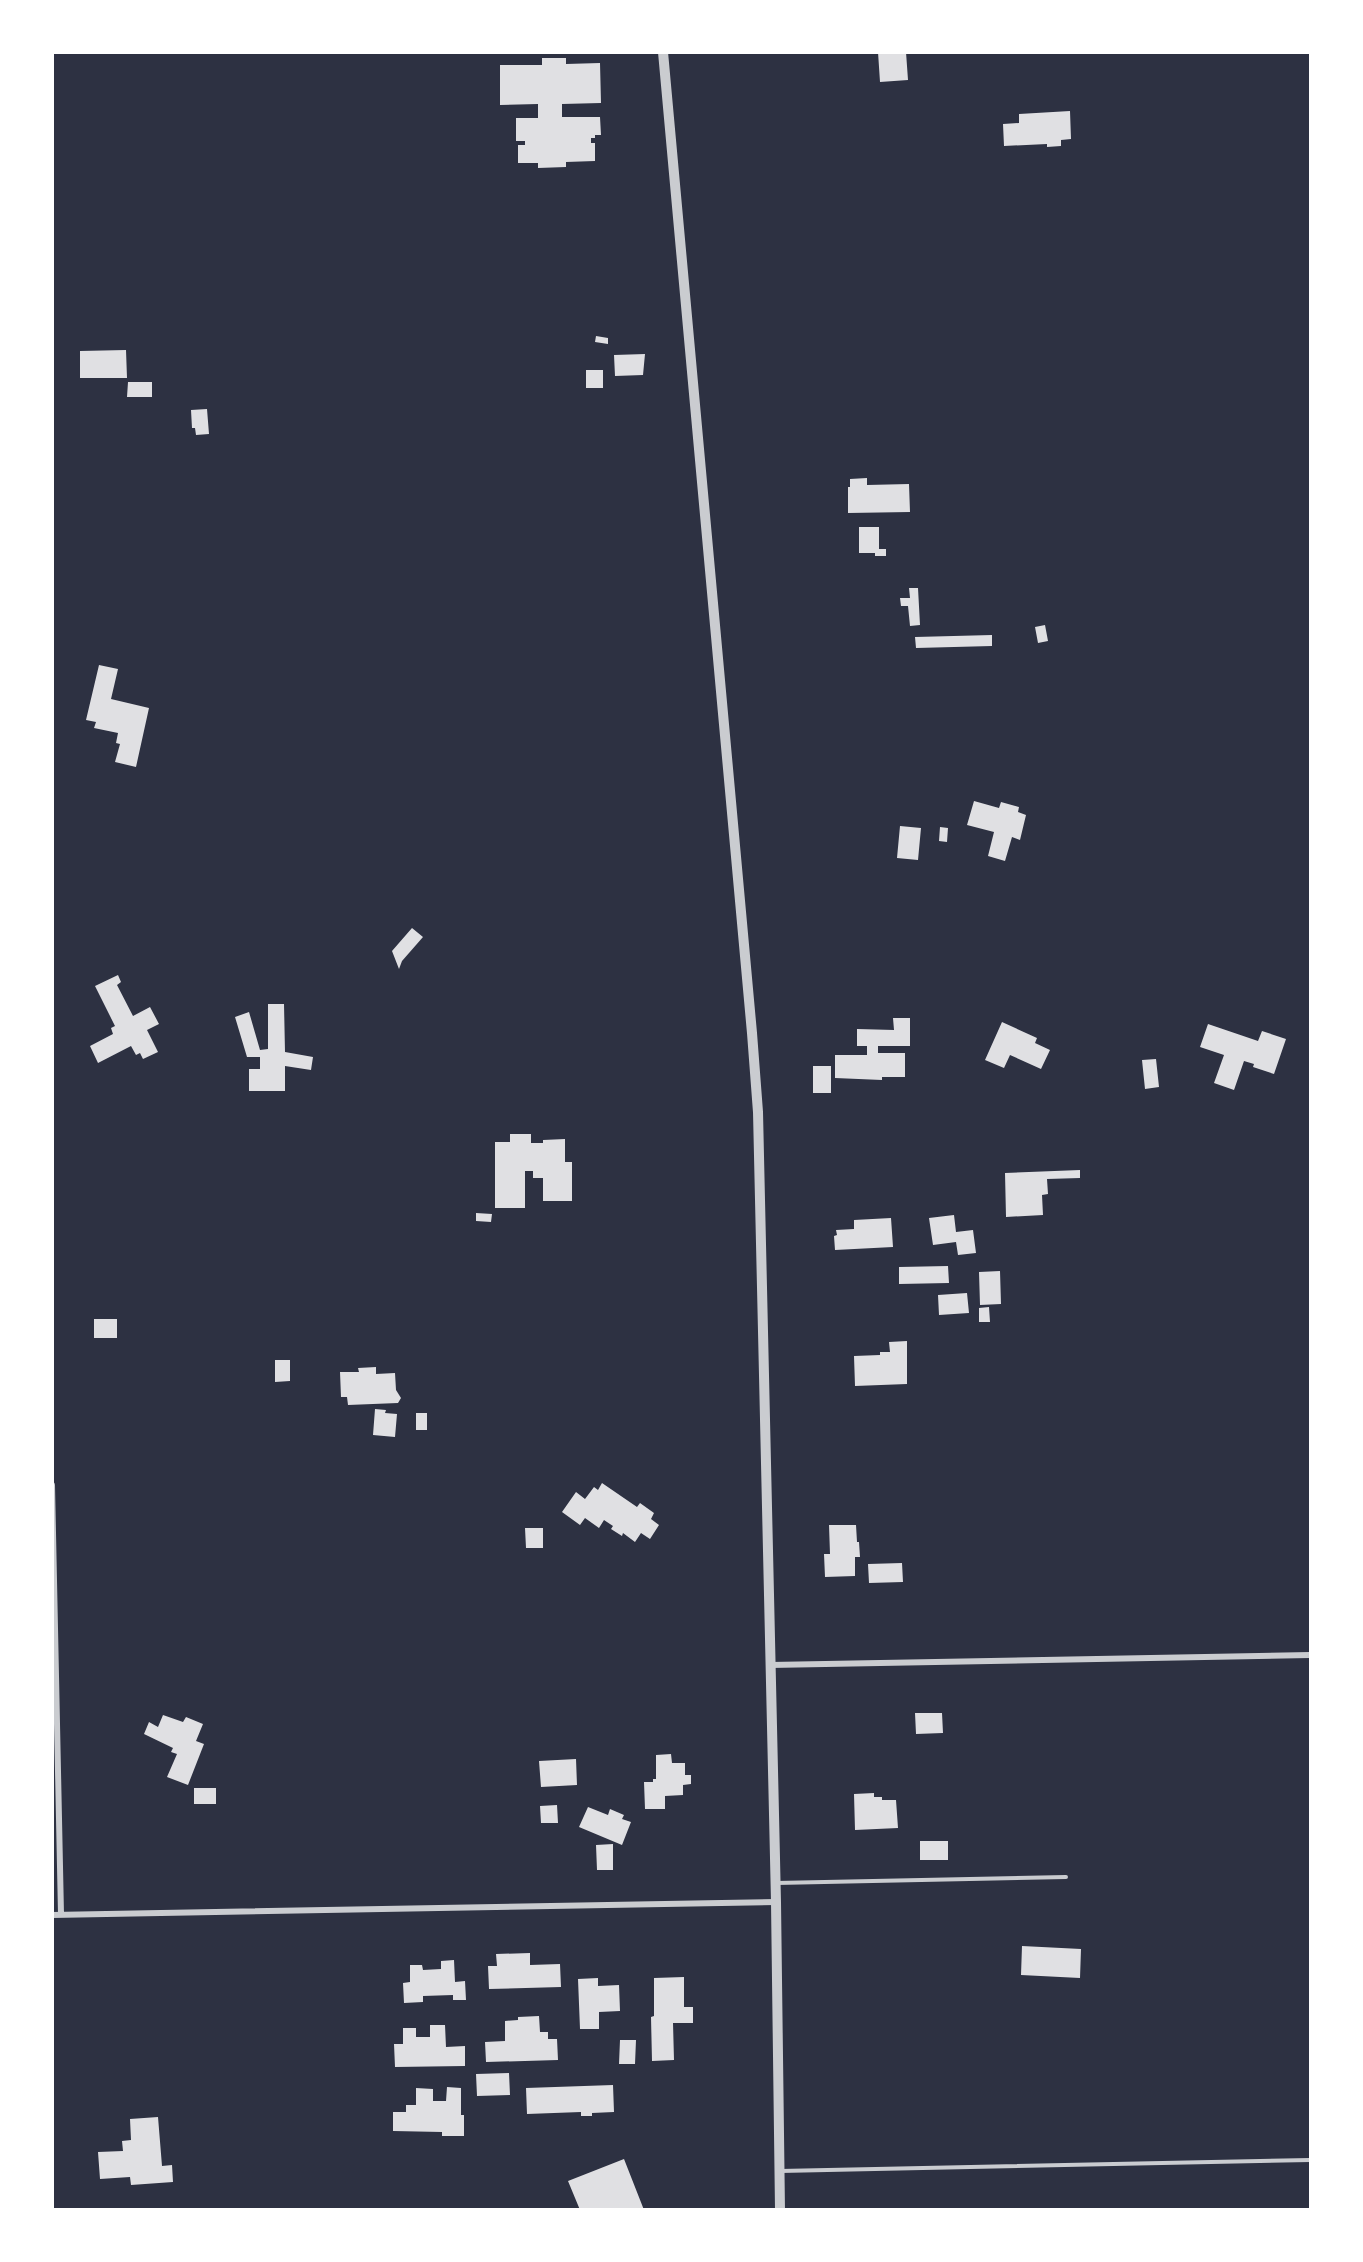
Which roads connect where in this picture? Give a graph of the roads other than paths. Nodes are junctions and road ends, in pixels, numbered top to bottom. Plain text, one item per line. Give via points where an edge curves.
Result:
1 (663, 52) edge
2 (52, 1485) edge
3 (1311, 1655) edge
4 (770, 1665) junction
5 (1066, 1877) dead end
6 (775, 1883) junction
7 (776, 1902) junction
8 (61, 1914) junction
9 (52, 1915) edge
10 (1311, 2160) edge
11 (779, 2171) junction
12 (780, 2210) edge

1 - 4 street via 757,1101
2 - 8 street
3 - 4 street
4 - 6 street
5 - 6 lane
6 - 7 street
7 - 8 street
7 - 11 street
8 - 9 street
10 - 11 lane
11 - 12 street

